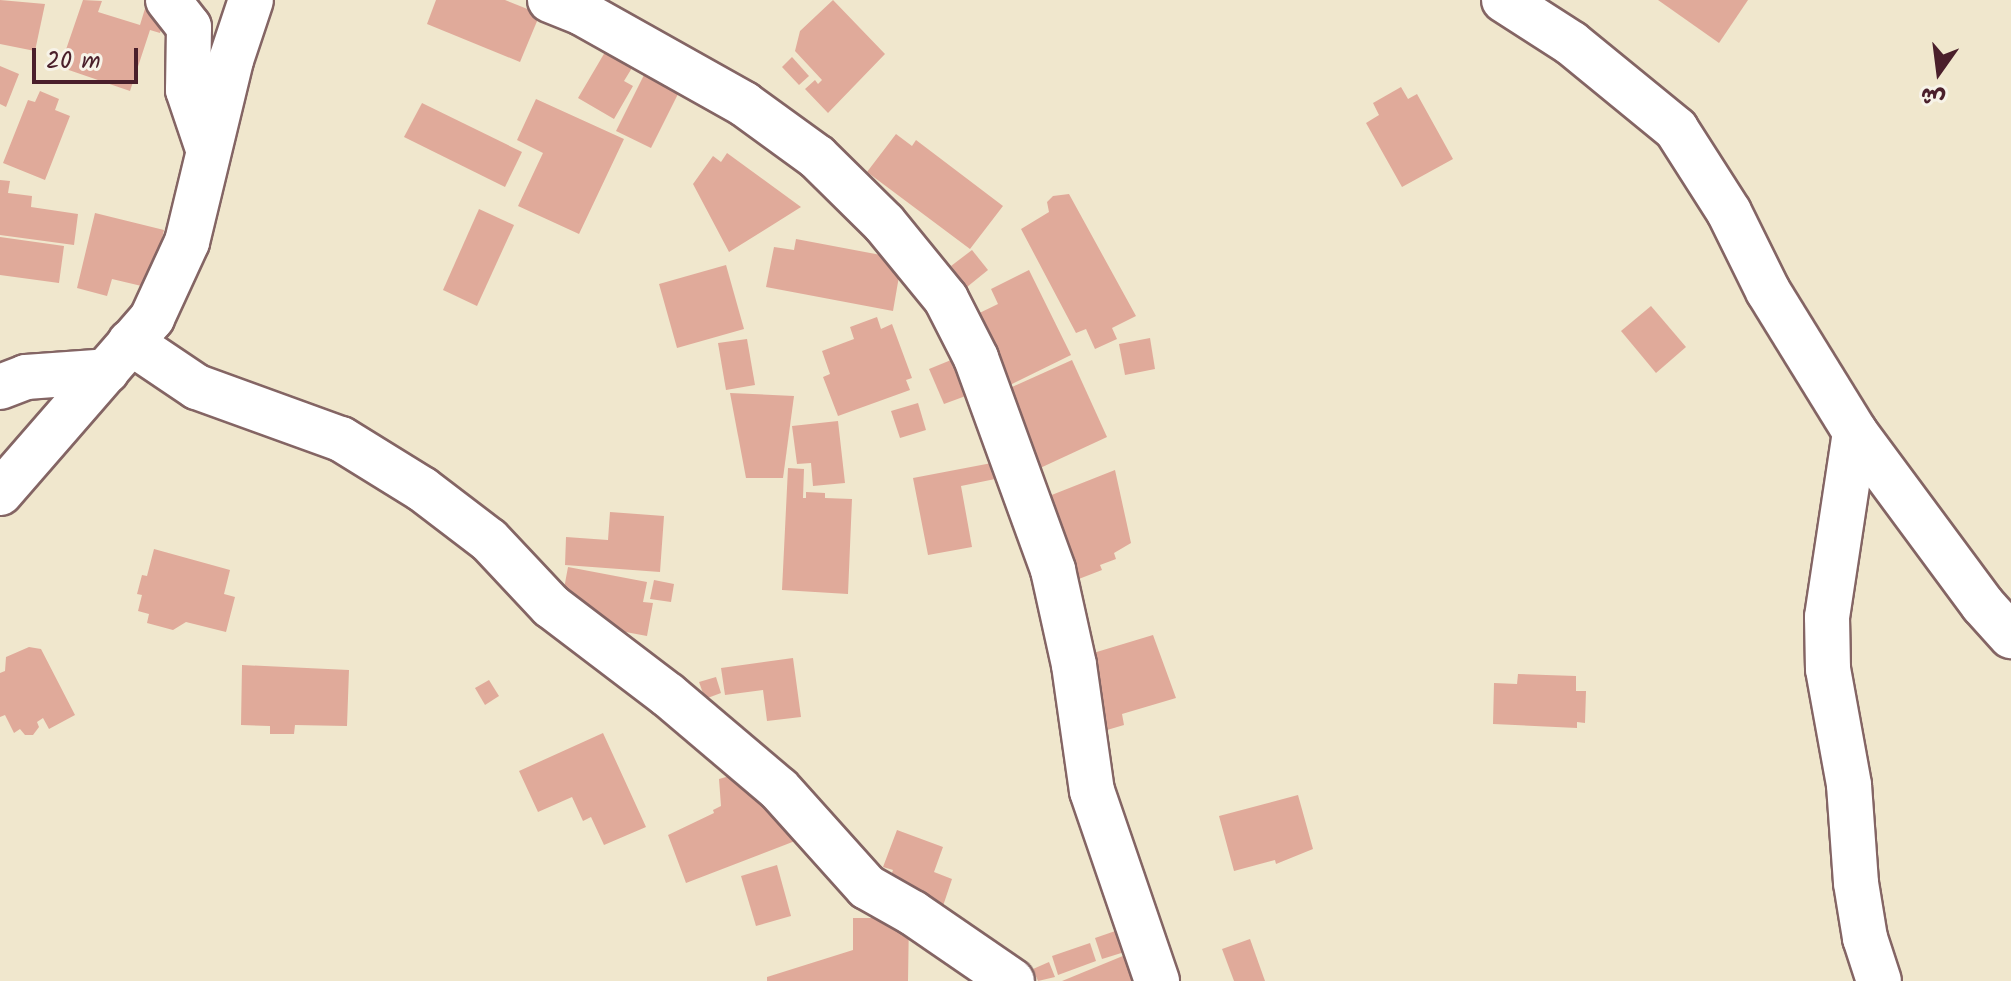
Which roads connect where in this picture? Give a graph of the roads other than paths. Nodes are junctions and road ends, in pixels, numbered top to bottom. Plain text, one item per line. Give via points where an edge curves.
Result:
1 (168, 0) edge
2 (251, 0) edge
3 (550, 0) edge
4 (1504, 0) edge
5 (208, 149) junction
6 (118, 357) junction
7 (0, 387) edge
8 (1855, 432) junction
9 (0, 493) edge
10 (2011, 636) edge
11 (1012, 981) edge
12 (1157, 981) edge
13 (1879, 981) edge

1 - 5 street via 189,27 188,90
2 - 5 street
3 - 12 street via 719,89 817,157 884,223 946,299 976,358 1053,570 1074,665 1092,791
4 - 8 street via 1571,43 1676,129
5 - 6 street via 187,242 152,318
6 - 7 street
6 - 9 street
6 - 11 street via 341,439 422,489 489,540 551,606 779,789 867,887
8 - 10 street
8 - 13 street via 1827,617 1828,669 1849,785 1856,883

